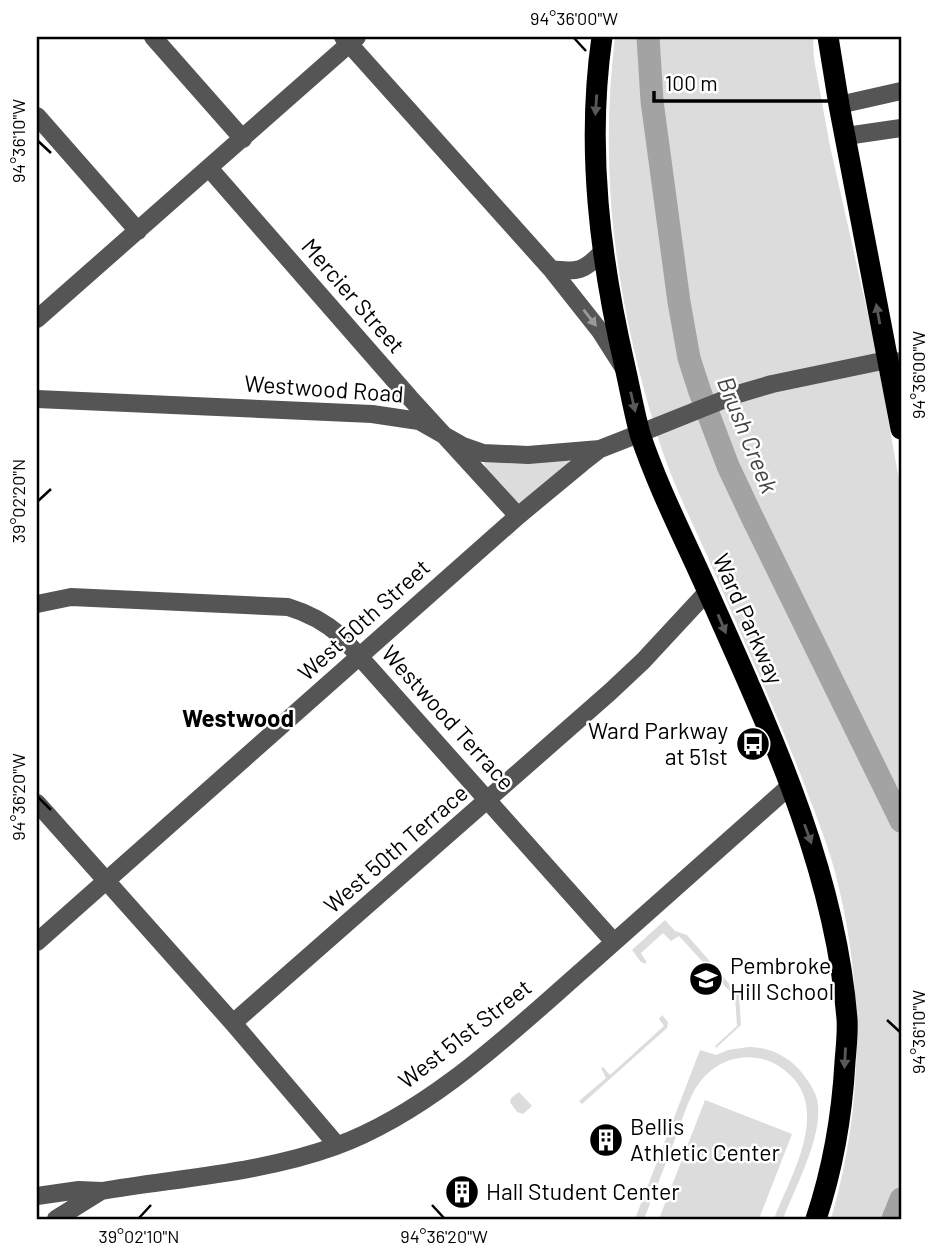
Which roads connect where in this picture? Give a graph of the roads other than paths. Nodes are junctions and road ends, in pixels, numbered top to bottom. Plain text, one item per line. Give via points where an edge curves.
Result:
1 (153, 37) edge
2 (602, 37) edge
3 (813, 37) edge
4 (828, 37) edge
5 (350, 39) edge
6 (901, 91) edge
7 (837, 97) junction
8 (37, 116) edge
9 (901, 128) edge
10 (846, 136) junction
11 (243, 139) junction
12 (209, 168) junction
13 (138, 230) junction
14 (603, 251) junction
15 (551, 270) junction
16 (37, 319) edge
17 (894, 361) edge
18 (626, 369) junction
19 (37, 399) edge
20 (901, 429) edge
21 (640, 433) junction
22 (444, 435) junction
23 (600, 449) junction
24 (518, 516) junction
25 (708, 591) junction
26 (37, 604) edge
27 (360, 657) junction
28 (791, 785) junction
29 (488, 800) junction
30 (37, 803) edge
31 (106, 881) junction
32 (37, 942) edge
33 (614, 942) junction
34 (233, 1023) junction
35 (337, 1145) junction
36 (102, 1191) junction
37 (37, 1196) edge
38 (56, 1219) edge
39 (816, 1219) edge

1 - 11 street
2 -> 14 highway, Ward Parkway via 595,118
3 - 7 highway
4 - 7 highway
5 - 11 street
5 - 15 street
6 - 7 street
7 - 10 highway
8 - 13 street
9 - 10 street
17 -> 10 highway
11 - 12 street
12 - 13 street
12 - 22 street, Mercier Street
13 - 16 street
14 - 15 street via 582,270
14 - 18 highway, Ward Parkway
15 -> 18 street
17 - 20 highway
17 - 21 street, West 50th Street via 799,377 738,394
18 -> 21 highway, Ward Parkway
19 - 22 street, Westwood Road via 372,414 419,421
21 - 23 street, West 50th Street
21 - 25 highway, Ward Parkway
22 - 23 street, Westwood Road via 483,453 528,455
22 - 24 street, Mercier Street
23 - 24 street, West 50th Street
24 - 27 street, West 50th Street
25 -> 28 highway, Ward Parkway
25 - 29 street, West 50th Terrace via 643,661
26 - 27 street, Westwood Terrace via 71,597 288,607 327,624
27 - 29 street, Westwood Terrace
27 - 31 street, West 50th Street
28 - 33 street, West 51st Street
28 -> 39 highway, Ward Parkway via 814,849 835,937 847,1021 843,1104
29 - 33 street, Westwood Terrace
29 - 34 street, West 50th Terrace
30 - 31 street
31 - 32 street, West 50th Street
31 - 34 street
33 - 35 street, West 51st Street via 450,1081 397,1117
34 - 35 street
35 - 36 street, West 51st Street via 280,1163
36 - 37 street, West 51st Street
36 - 38 street, West 51st Street

